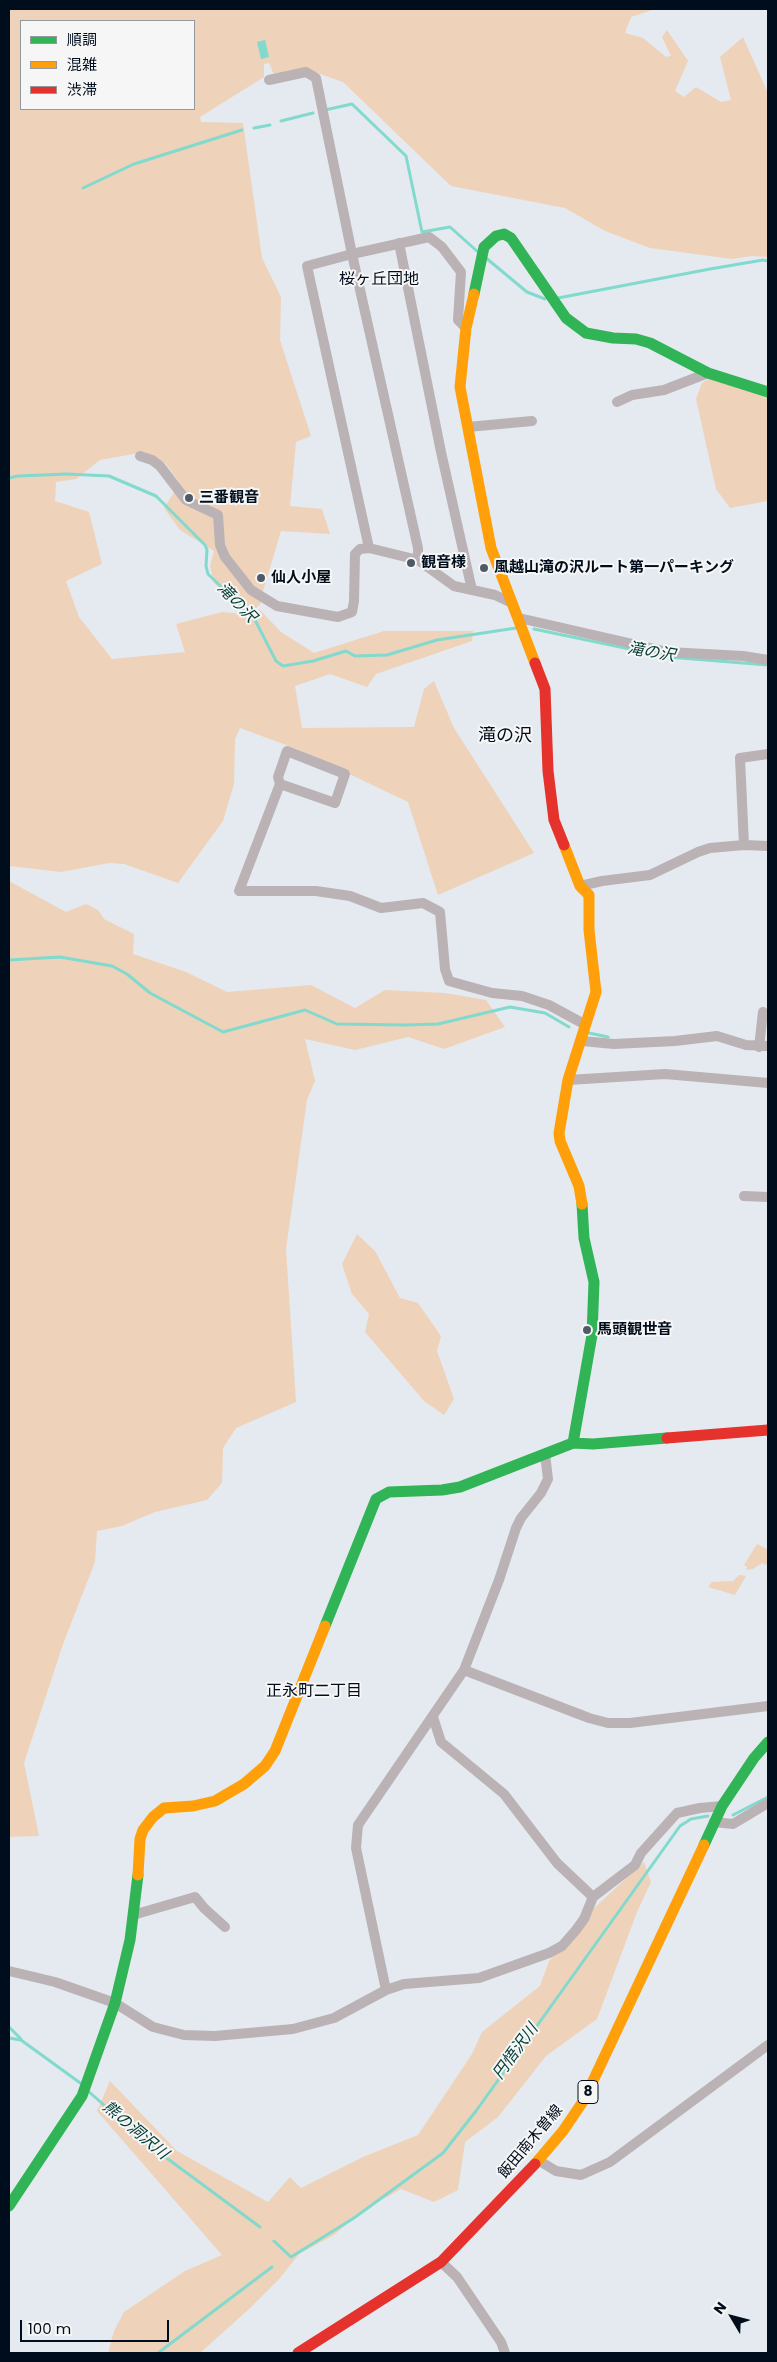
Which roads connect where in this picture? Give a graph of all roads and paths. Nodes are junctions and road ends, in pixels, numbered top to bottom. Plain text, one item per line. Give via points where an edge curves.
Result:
1 (269, 80) dead end
2 (400, 243) junction
3 (352, 254) junction
4 (466, 328) junction
5 (708, 373) junction
6 (768, 392) edge
7 (616, 402) dead end
8 (532, 421) dead end
9 (468, 427) junction
10 (140, 456) dead end
11 (369, 548) junction
12 (418, 560) junction
13 (472, 590) junction
14 (512, 604) junction
15 (519, 618) junction
16 (768, 660) edge
17 (768, 754) edge
18 (280, 784) junction
19 (744, 845) junction
20 (768, 846) edge
21 (580, 886) junction
22 (763, 1012) dead end
23 (584, 1024) junction
24 (582, 1041) junction
25 (764, 1047) edge
26 (568, 1080) junction
27 (768, 1083) edge
28 (744, 1196) dead end
29 (768, 1196) edge
30 (768, 1430) edge
31 (573, 1443) junction
32 (545, 1454) junction
33 (464, 1670) junction
34 (768, 1706) edge
35 (434, 1717) junction
36 (768, 1742) edge
37 (768, 1803) edge
38 (722, 1806) junction
39 (714, 1822) junction
40 (592, 1897) junction
41 (133, 1915) junction
42 (225, 1927) dead end
43 (9, 1971) edge
44 (386, 1990) junction
45 (115, 2003) junction
46 (768, 2045) edge
47 (538, 2160) junction
48 (9, 2206) edge
49 (441, 2262) junction
50 (317, 2341) junction
51 (298, 2353) edge
52 (315, 2353) edge
53 (505, 2353) edge

1 - 3 street via 306,72 316,78
2 - 3 street
2 - 4 street via 429,237 442,247 461,272 458,320
2 - 13 street
3 - 11 street via 307,266
3 - 12 street via 418,548
4 - 5 street via 484,247 490,240 504,234 517,244 566,318 577,328 596,336 636,338
4 - 9 street via 460,387
5 - 6 street
5 - 7 street via 664,390 632,395
8 - 9 street
9 - 14 street via 491,548
10 - 11 street via 160,466 186,500 218,515 220,544 225,557 251,590 277,606 338,617 352,612 355,554 360,549
11 - 12 street
12 - 13 street via 454,586
13 - 14 street via 495,595
14 - 15 street
15 - 16 street via 668,652
15 - 21 street via 545,689 548,771 554,820
17 - 19 street via 740,758
18 - 18 street via 278,777 287,751 345,774 334,803
18 - 23 street via 239,891 316,891 350,896 381,908 422,903 440,912 445,969 449,980 492,993 522,996 549,1005
19 - 20 street
19 - 21 street via 710,848 650,875
21 - 23 street via 589,896 596,992
22 - 25 street
23 - 24 street
24 - 25 street via 614,1044 717,1036
24 - 26 street
26 - 27 street via 666,1074
26 - 31 street via 560,1141 580,1186 584,1238 594,1282 592,1335
28 - 29 street
30 - 31 street
31 - 32 street
32 - 33 street via 548,1479 516,1528
32 - 41 street via 460,1487 389,1492 376,1499 275,1751 265,1766 244,1784 215,1801 164,1808 152,1818 140,1839
33 - 34 street via 608,1723
33 - 35 street
35 - 40 street via 441,1742 504,1794 557,1862
35 - 44 street via 358,1825 356,1848
36 - 38 street, 飯田南木曽線 / 8
37 - 39 street via 733,1824
38 - 39 street, 飯田南木曽線 / 8
38 - 40 street via 677,1813 641,1853 635,1865
39 - 47 street, 飯田南木曽線 / 8 via 584,2100
40 - 44 street via 576,1930 562,1946 550,1953 479,1978 404,1984
41 - 42 street via 195,1897
41 - 45 street
43 - 45 street
44 - 45 street via 334,2018 293,2029 215,2036 184,2036 153,2027
45 - 48 street via 82,2096
46 - 47 street via 610,2162 581,2175 556,2171
47 - 49 street, 飯田南木曽線 / 8
49 - 50 street, 飯田南木曽線 / 8
49 - 53 street via 462,2285
50 - 51 street, 飯田南木曽線 / 8
50 - 52 street

